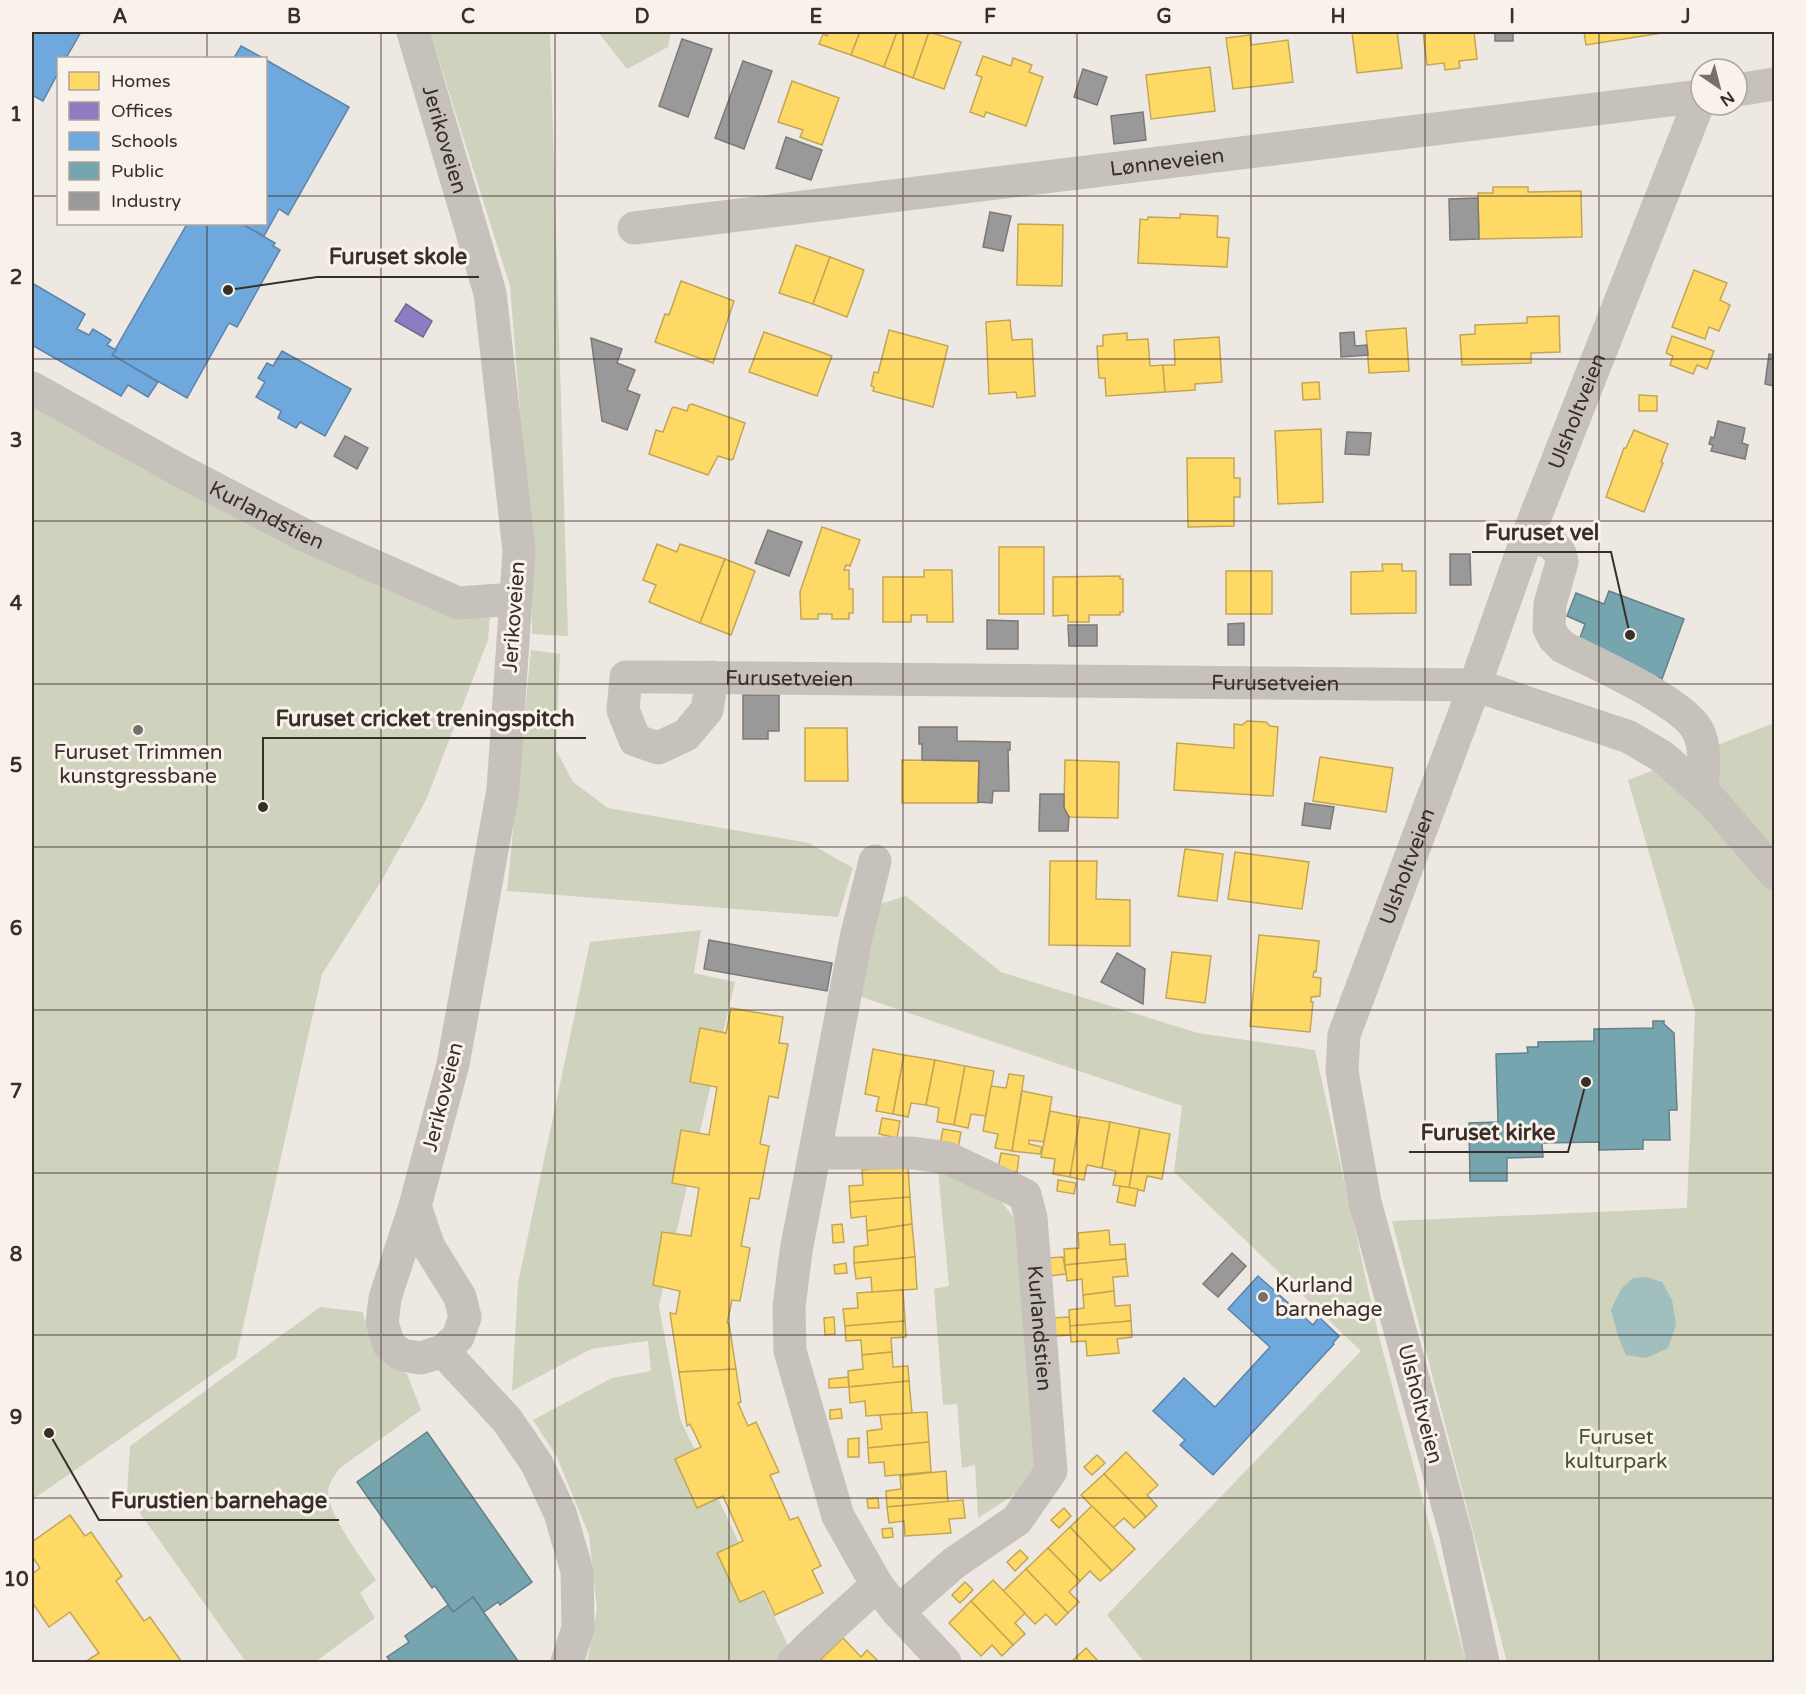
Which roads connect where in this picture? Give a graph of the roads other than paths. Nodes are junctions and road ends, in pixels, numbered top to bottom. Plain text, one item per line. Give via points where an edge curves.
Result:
1 (414, 32) edge
2 (1774, 84) edge
3 (1749, 88) edge
4 (1689, 97) edge
5 (1693, 117) edge
6 (634, 228) dead end
7 (32, 388) edge
8 (1528, 535) junction
9 (515, 599) junction
10 (712, 677) dead end
11 (1475, 685) junction
12 (1702, 790) junction
13 (875, 861) dead end
14 (1774, 873) edge
15 (816, 1153) junction
16 (415, 1206) junction
17 (443, 1351) junction
18 (877, 1585) junction
19 (898, 1612) junction
20 (567, 1662) edge
21 (794, 1662) edge
22 (945, 1662) edge
23 (1483, 1662) edge

1 - 9 street, Jerikoveien via 490,293 519,551
2 - 3 street
4 - 6 street, Lønneveien
5 - 8 street, Ulsholtveien
7 - 9 street, Kurlandstien via 304,535 458,603
8 - 11 street, Ulsholtveien
8 - 12 street via 1551,543 1560,553 1562,562 1550,604 1549,628 1554,638 1563,647 1668,702 1690,718 1699,733 1704,757
9 - 16 street, Jerikoveien via 503,790 453,1064
10 - 11 street, Furusetveien
11 - 12 street, Furusetveien via 1629,737 1663,757
11 - 23 street, Ulsholtveien via 1344,1035 1342,1071 1365,1202 1456,1535
12 - 14 street, Furusetveien
13 - 15 street via 854,949
15 - 18 street via 796,1251 789,1307 790,1351 838,1516
15 - 19 street, Kurlandstien via 913,1153 948,1158 1026,1195 1051,1471 1017,1520 954,1563
16 - 17 street via 429,1247 460,1297 465,1317 458,1338
16 - 17 street, Jerikoveien via 385,1298 382,1323 389,1345 402,1355 421,1358
17 - 20 street via 507,1420 537,1464 560,1513 577,1571 578,1628
18 - 19 street
18 - 21 street
19 - 22 street

